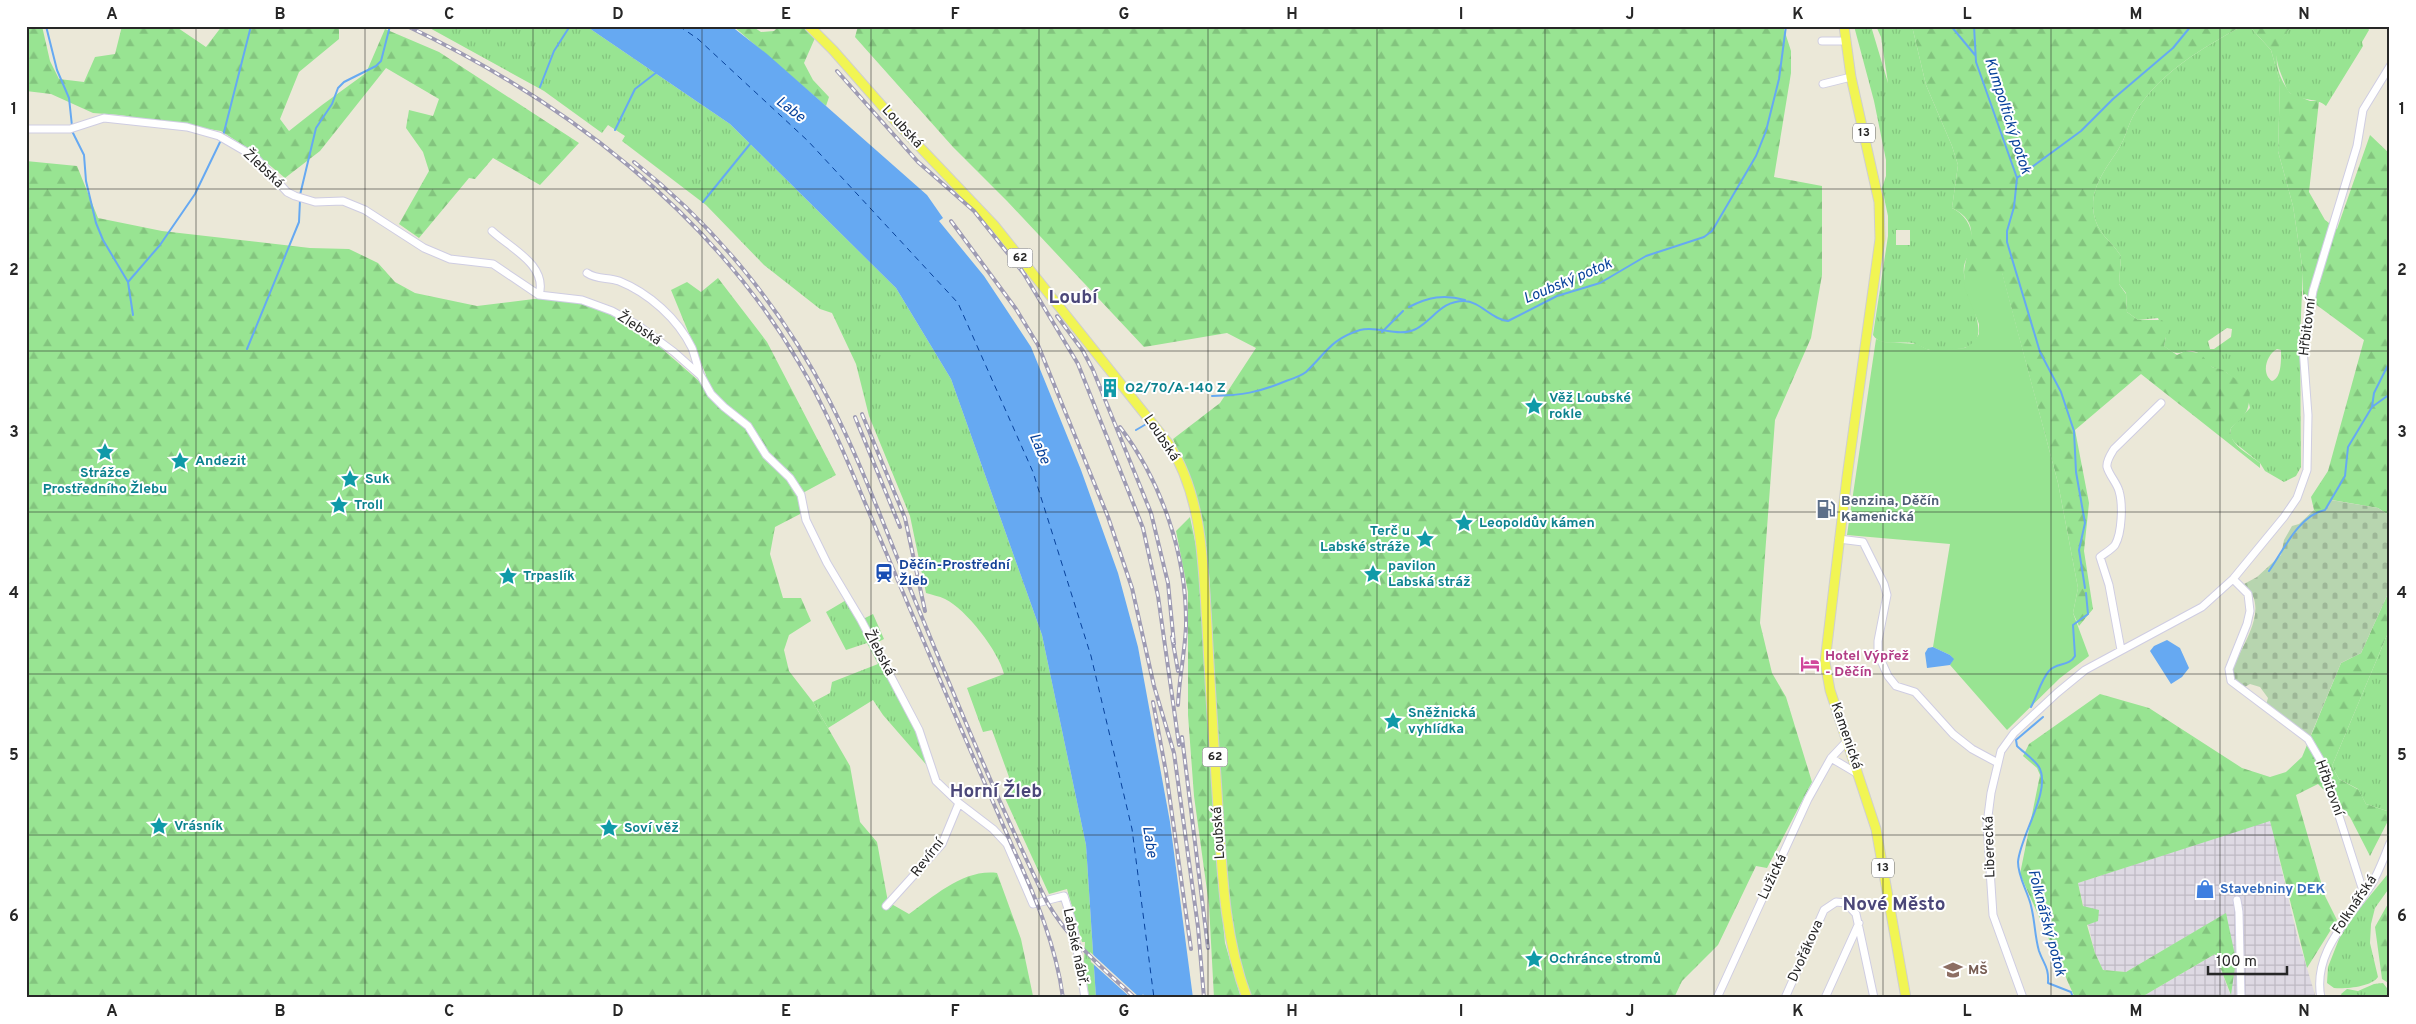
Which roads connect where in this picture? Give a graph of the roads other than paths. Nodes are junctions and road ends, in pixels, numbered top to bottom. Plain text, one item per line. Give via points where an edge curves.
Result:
1 (809, 26) edge
2 (1844, 26) edge
3 (1822, 41) dead end
4 (1845, 41) junction
5 (2390, 66) edge
6 (1852, 77) junction
7 (1823, 84) dead end
8 (26, 128) edge
9 (492, 231) dead end
10 (586, 273) dead end
11 (539, 294) junction
12 (701, 376) junction
13 (2161, 403) dead end
14 (1839, 539) junction
15 (2233, 579) junction
16 (2121, 650) junction
17 (1847, 741) junction
18 (1830, 758) junction
19 (1998, 763) junction
20 (1858, 774) junction
21 (959, 803) junction
22 (2390, 843) edge
23 (2364, 894) junction
24 (1064, 896) joint
25 (2236, 900) dead end
26 (886, 906) dead end
27 (1859, 923) junction
28 (2021, 996) edge
29 (1085, 998) edge
30 (1246, 998) edge
31 (1717, 998) edge
32 (1785, 998) edge
33 (1825, 998) edge
34 (1874, 998) edge
35 (1906, 998) edge
36 (2241, 998) edge
37 (2320, 998) edge

1 - 30 main road, Loubská / 62 via 994,225 1168,443 1184,473 1192,497 1204,568 1221,856 1231,946
2 - 4 main road, 13
3 - 4 street
4 - 6 main road, 13
5 - 15 street, Hřbitovní via 2363,110 2357,146 2313,291 2303,348 2308,415 2307,470 2297,498
6 - 7 street
6 - 14 main road, Kamenická / 13 via 1880,216 1880,239
8 - 11 street, Žlebská via 70,129 104,118 187,127 219,136 255,157 295,196 315,202 343,202 366,210 424,248 450,259 493,264
9 - 11 street via 538,272 542,285
10 - 12 street, Žlebská via 594,278 619,281 670,316 692,348
11 - 12 street, Žlebská via 582,300 612,311 674,352
12 - 21 street, Žlebská via 724,407 748,426 766,455 801,494 806,520 919,730 936,781
13 - 16 street via 2114,449 2109,458 2108,467 2121,499 2119,526 2114,546 2100,557 2109,585
14 - 17 main road, Kamenická / 13 via 1825,662 1827,679
14 - 19 street via 1863,542 1884,584 1887,595 1878,654 1888,676 1896,686 1915,692 1953,734
15 - 16 street, Hřbitovní via 2202,607
15 - 23 street, Hřbitovní via 2248,594 2250,611 2228,669 2231,681 2308,739 2322,763
16 - 19 street, Hřbitovní via 2085,670 2056,693 2014,733 2001,751
17 - 18 street, Lužická
17 - 20 main road, Kamenická / 13
18 - 20 street
18 - 31 street, Lužická
19 - 28 street, Liberecká via 1987,824 1993,916
20 - 35 main road, Kamenická / 13 via 1876,829
21 - 24 street, Žlebská via 1007,844 1033,904
21 - 26 street, Revírní via 942,844
22 - 23 street, Folknářská
23 - 37 street, Folknářská via 2330,946 2320,976
24 - 29 street, Labské nábř.
25 - 36 street
27 - 32 street, Dvořákova via 1852,907 1846,903 1836,902 1824,910
27 - 33 street
27 - 34 street, Dvořákova

